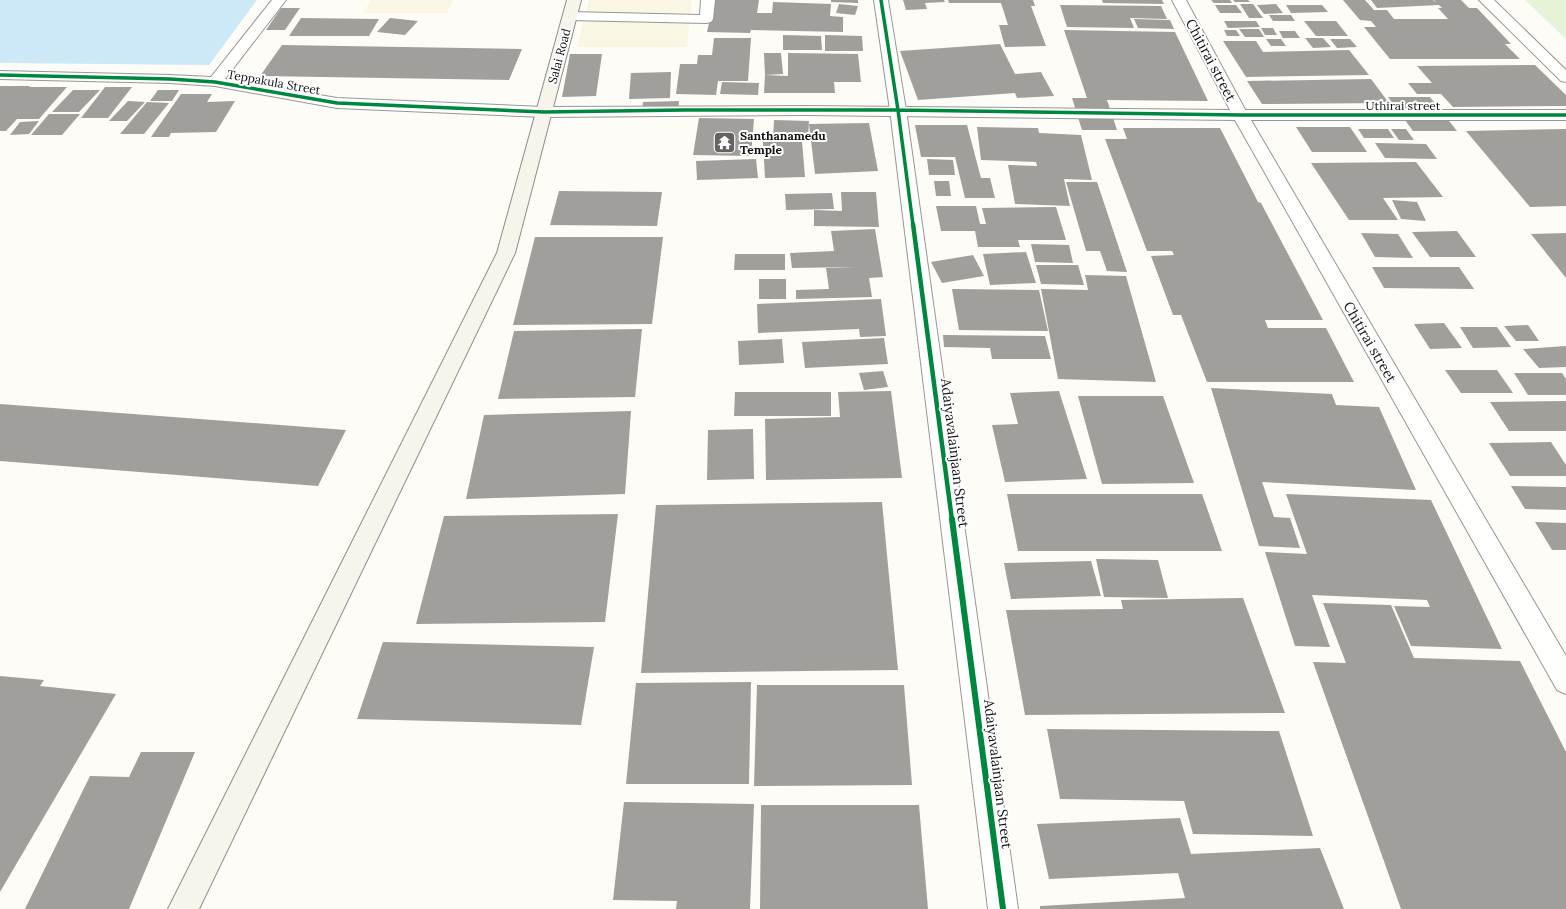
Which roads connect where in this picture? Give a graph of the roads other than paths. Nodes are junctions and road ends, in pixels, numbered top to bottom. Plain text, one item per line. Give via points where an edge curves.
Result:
1 (279, 0) edge
2 (574, 0) edge
3 (708, 0) edge
4 (881, 0) edge
5 (1179, 0) edge
6 (1486, 0) edge
7 (570, 16) junction
8 (0, 75) edge
9 (1566, 78) edge
10 (215, 82) junction
11 (898, 110) junction
12 (544, 112) junction
13 (1240, 115) junction
14 (1566, 115) edge
15 (1566, 681) edge
16 (182, 909) edge
17 (1003, 909) edge

1 - 10 street
2 - 7 main road, Salai Road
3 - 7 street via 706,19
4 - 11 street, Adaiyavalainjaan Street
5 - 13 street, Chitirai street
6 - 9 street
7 - 12 main road, Salai Road
8 - 10 street, Teppakula Street
10 - 12 street, Teppakula Street via 337,103
11 - 12 street, Teppakula Street
11 - 13 street, Uthirai street
11 - 17 street, Adaiyavalainjaan Street
12 - 16 main road, Salai Road via 506,253
13 - 14 street, Uthirai street
13 - 15 street, Chitirai street

